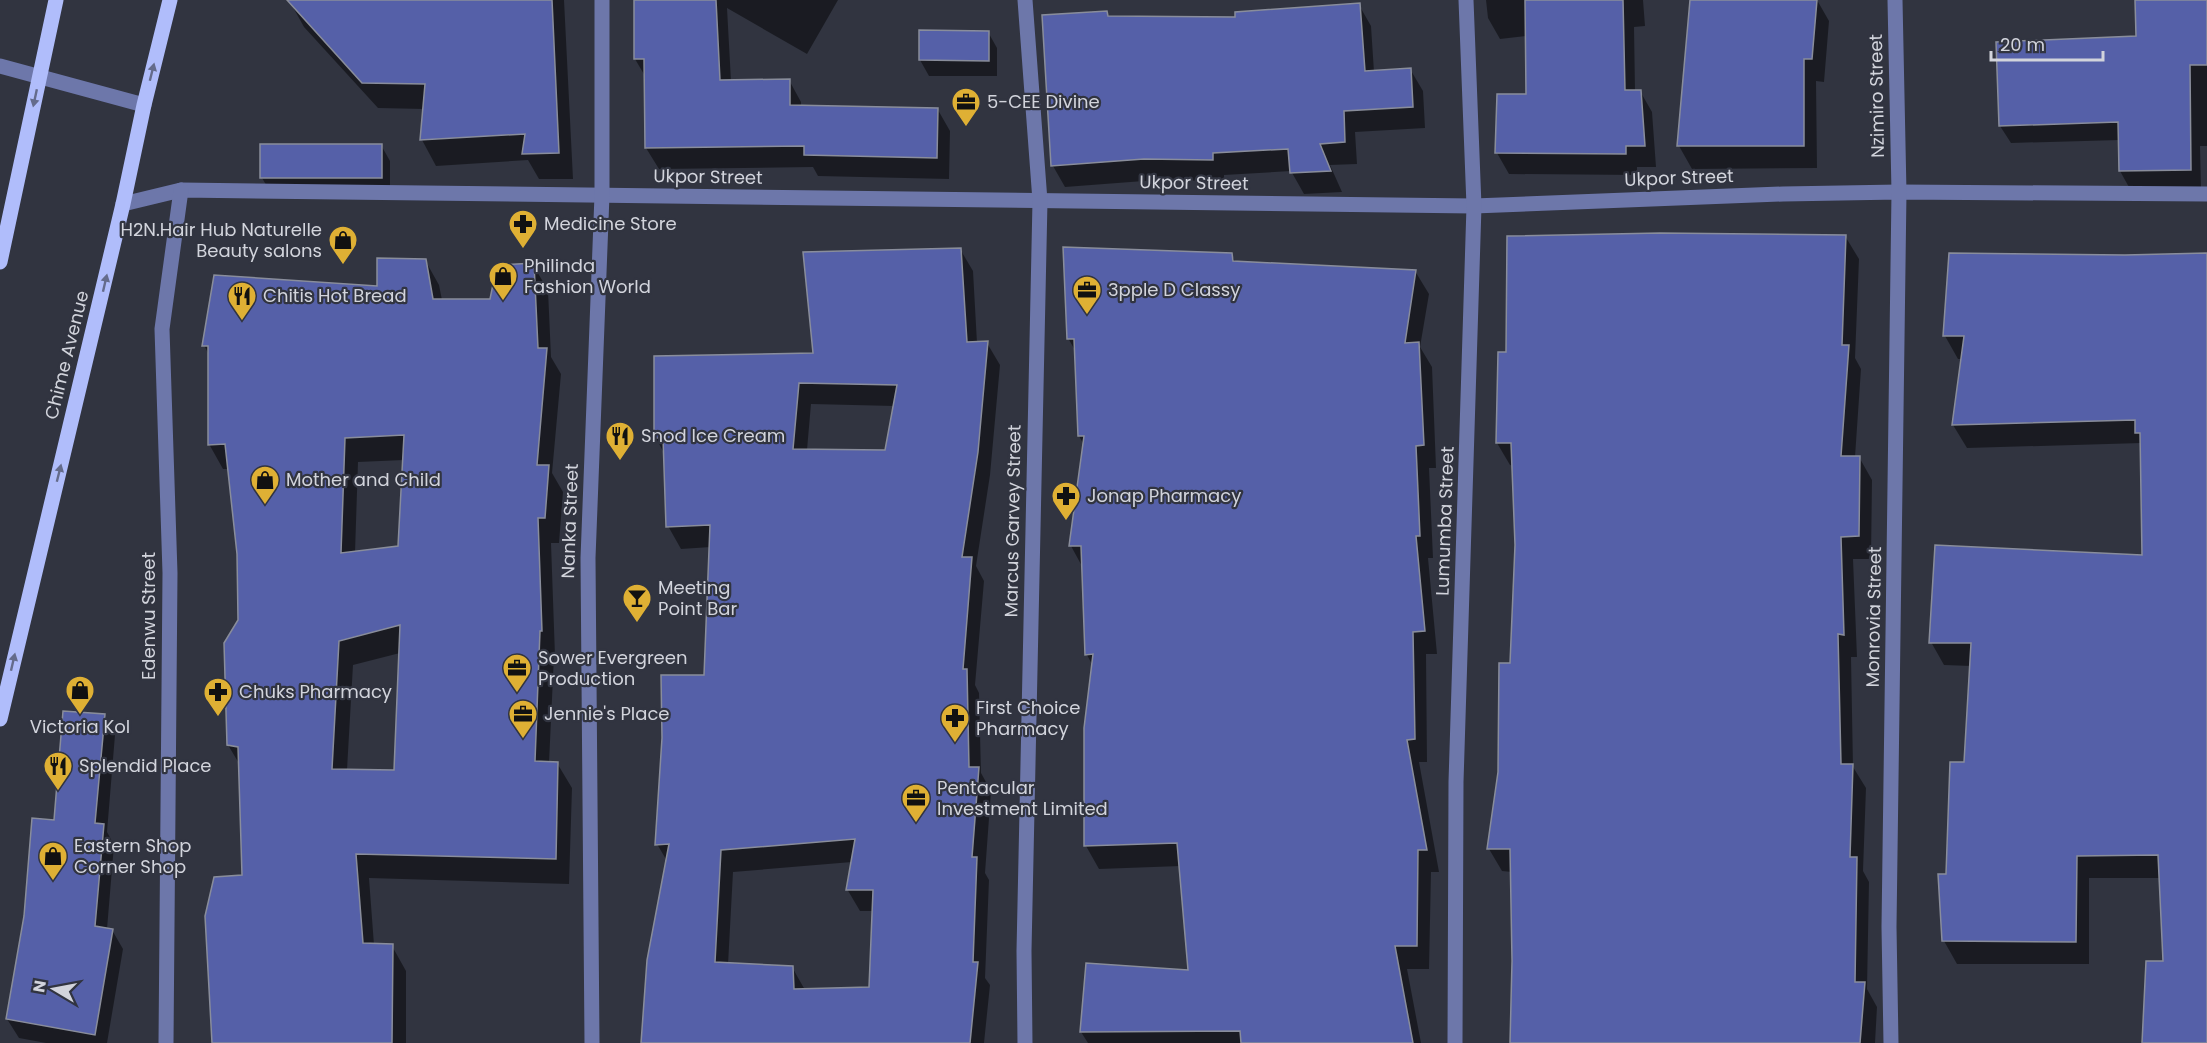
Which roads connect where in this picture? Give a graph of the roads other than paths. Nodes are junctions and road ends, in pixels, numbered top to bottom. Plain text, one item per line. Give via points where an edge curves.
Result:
1 (56, 0) edge
2 (170, 0) edge
3 (602, 0) edge
4 (1025, 0) edge
5 (1466, 0) edge
6 (1895, 0) edge
7 (0, 66) edge
8 (40, 76) junction
9 (144, 105) junction
10 (181, 190) junction
11 (1899, 192) junction
12 (2207, 194) edge
13 (602, 195) junction
14 (1040, 201) junction
15 (123, 204) junction
16 (1474, 206) junction
17 (0, 262) edge
18 (0, 719) edge
19 (166, 1043) edge
20 (592, 1043) edge
21 (1025, 1043) edge
22 (1455, 1043) edge
23 (1891, 1043) edge

1 - 8 main road
9 -> 2 main road, Chime Avenue
3 - 13 street, Nanka Street
4 - 14 street, Marcus Garvey Street
5 - 16 street, Lumumba Street
6 - 11 street, Nzimiro Street
7 - 8 street
8 - 9 street
8 -> 17 main road
9 - 15 main road, Chime Avenue
10 - 13 street, Ukpor Street
10 - 15 street, Ukpor Street
10 - 19 street, Edenwu Street via 162,329 170,573
11 - 12 street, Ukpor Street
11 - 16 street, Ukpor Street
11 - 23 street, Monrovia Street via 1889,927
13 - 14 street, Ukpor Street
13 - 20 street, Nanka Street via 588,558
14 - 16 street, Ukpor Street
14 - 21 street, Marcus Garvey Street
18 -> 15 main road, Chime Avenue
16 - 22 street, Lumumba Street via 1456,782

